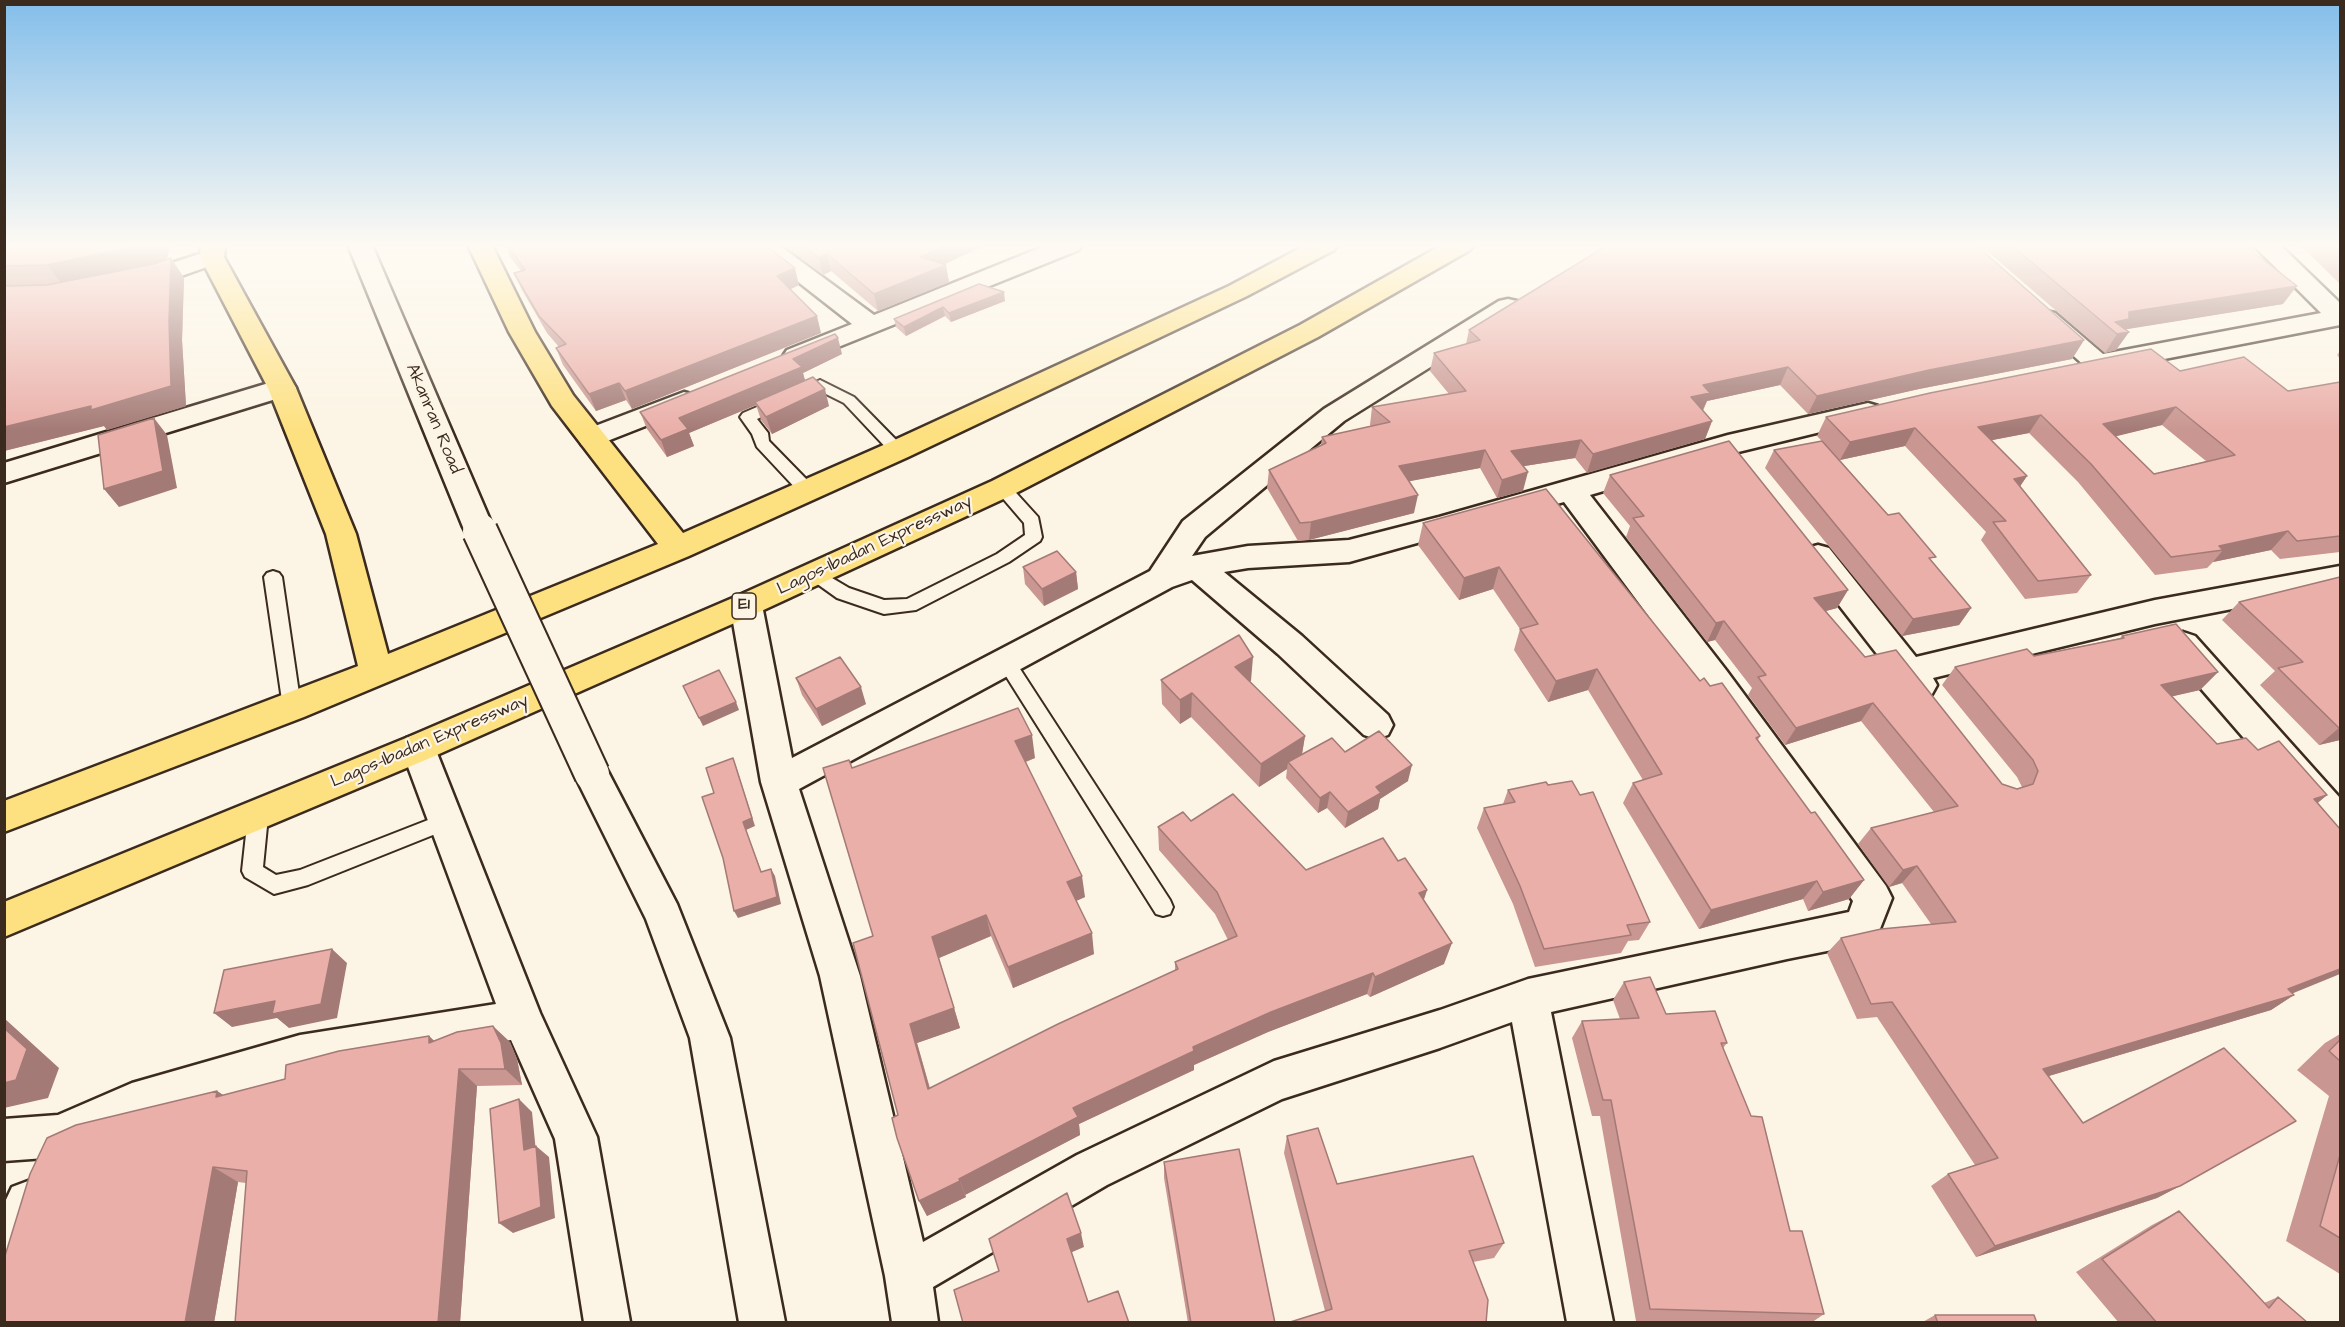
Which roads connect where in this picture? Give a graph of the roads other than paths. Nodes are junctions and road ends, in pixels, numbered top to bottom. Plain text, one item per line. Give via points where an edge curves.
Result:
1 (241, 307) edge
2 (386, 307) edge
3 (510, 307) edge
4 (846, 307) edge
5 (917, 307) edge
6 (1204, 307) edge
7 (1353, 307) edge
8 (1509, 307) edge
9 (2032, 307) edge
10 (2340, 317) edge
11 (871, 325) junction
12 (2097, 363) junction
13 (774, 364) edge
14 (2063, 370) edge
15 (282, 388) junction
16 (710, 390) edge
17 (1896, 405) edge
18 (592, 438) junction
19 (1728, 445) junction
20 (898, 450) junction
21 (1750, 472) edge
22 (4, 473) edge
23 (1002, 488) junction
24 (806, 489) junction
25 (1570, 489) junction
26 (1801, 536) edge
27 (678, 548) junction
28 (1196, 566) junction
29 (815, 574) junction
30 (273, 577) dead end
31 (2340, 577) edge
32 (1161, 579) junction
33 (746, 605) junction
34 (2155, 612) junction
35 (1005, 660) junction
36 (1910, 671) junction
37 (376, 673) junction
38 (292, 707) junction
39 (1938, 708) edge
40 (1376, 725) dead end
41 (418, 748) junction
42 (779, 782) junction
43 (258, 816) junction
44 (4, 818) edge
45 (446, 821) junction
46 (2340, 823) edge
47 (1163, 907) dead end
48 (4, 920) edge
49 (1528, 998) junction
50 (522, 1019) junction
51 (59, 1136) junction
52 (4, 1140) edge
53 (4, 1269) edge
54 (908, 1276) junction
55 (607, 1323) edge
56 (762, 1323) edge
57 (915, 1323) edge
58 (1590, 1323) edge

1 - 15 highway
2 - 56 street, Akanran Road, bridge via 478,527 592,774 664,916 710,1038
3 - 18 highway via 562,400
4 - 11 street
5 - 11 street
6 - 20 highway
7 - 23 highway, Lagos-Ibadan Expressway / E1
8 - 32 street via 1334,415 1194,529
9 - 12 street
10 - 12 street
11 - 13 street
12 - 14 street
15 - 22 street
15 - 37 highway via 341,534
16 - 18 street
17 - 19 street
18 - 27 highway
19 - 21 street
19 - 25 street
20 - 24 highway
20 - 24 lane via 849,400 820,385 748,417 762,443
23 - 29 highway, Lagos-Ibadan Expressway / E1
23 - 29 lane via 1032,521 1034,537 1003,558 910,605 884,608 843,593
24 - 27 highway
25 - 28 street via 1349,551 1248,557
25 - 49 street via 1873,898 1862,927
26 - 36 street
27 - 37 highway
28 - 32 street
28 - 40 street via 1290,645
29 - 33 highway, Lagos-Ibadan Expressway / E1
30 - 38 lane
31 - 34 street
32 - 35 street
33 - 41 highway, Lagos-Ibadan Expressway / E1
33 - 42 street
34 - 36 street
34 - 46 street
35 - 42 street
35 - 47 lane
36 - 39 street
37 - 38 highway
38 - 44 highway
41 - 43 highway, Lagos-Ibadan Expressway / E1
41 - 45 street
42 - 54 street via 840,976
43 - 45 lane via 252,871 274,885 301,879
43 - 48 highway, Lagos-Ibadan Expressway / E1
45 - 50 street
49 - 54 street via 1274,1082 1092,1170
49 - 58 street
50 - 51 street via 300,1054 132,1104
50 - 55 street via 576,1137
51 - 52 street
51 - 53 street via 7,1248
54 - 57 street

